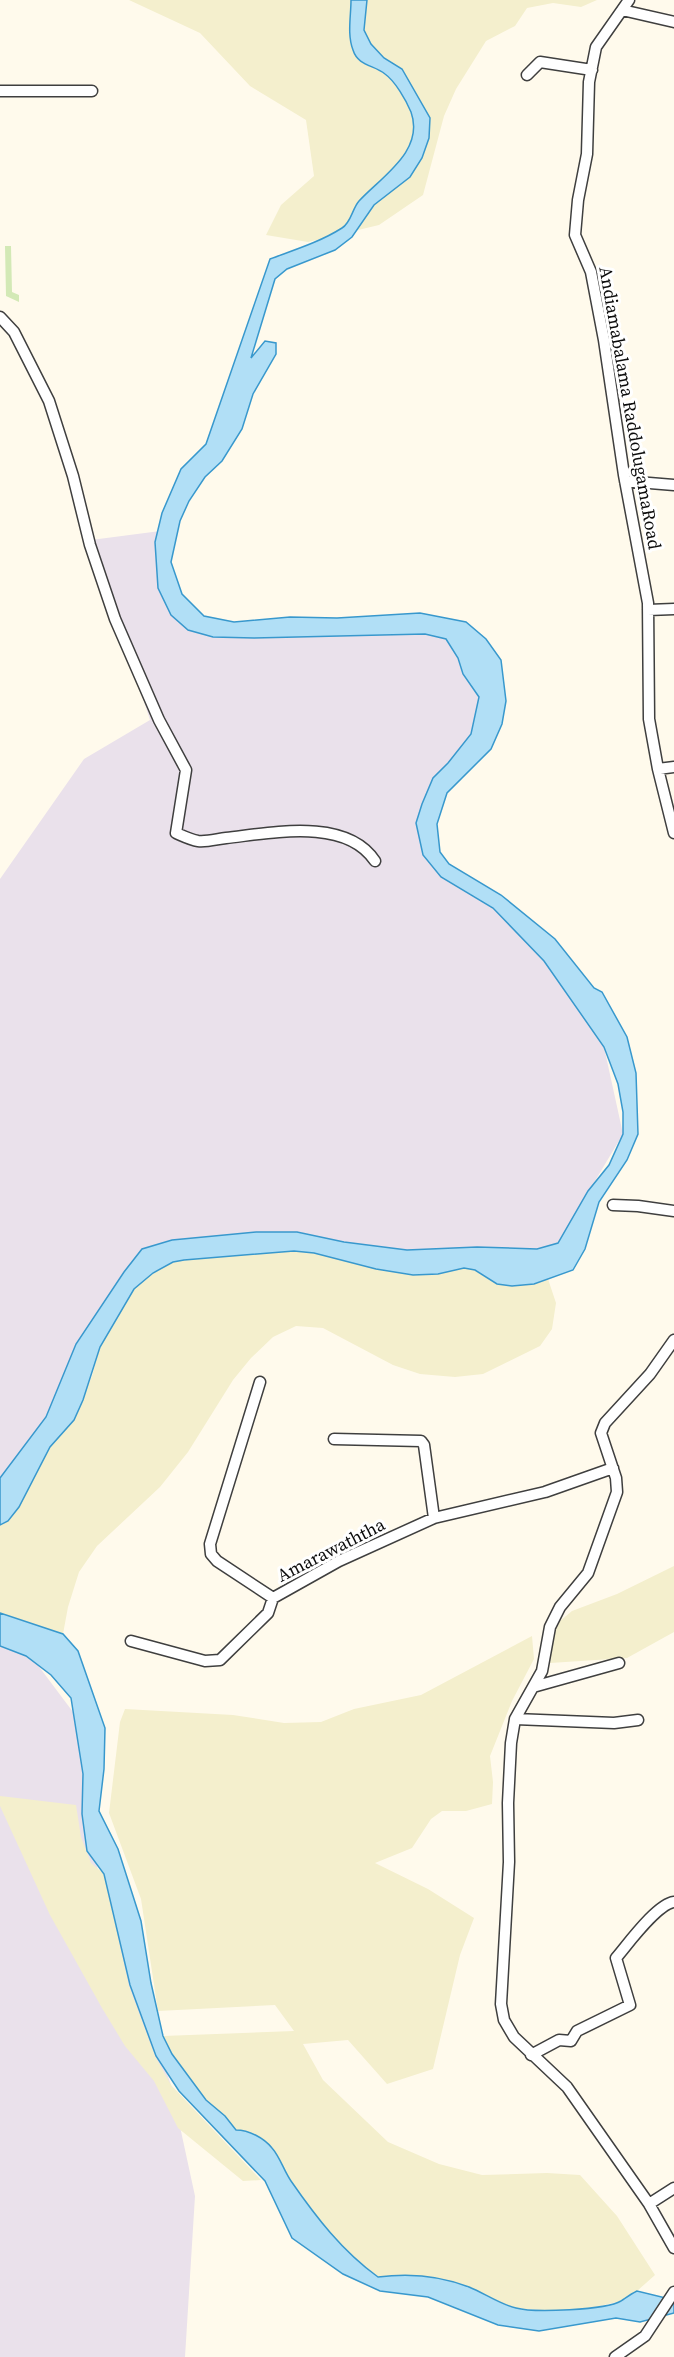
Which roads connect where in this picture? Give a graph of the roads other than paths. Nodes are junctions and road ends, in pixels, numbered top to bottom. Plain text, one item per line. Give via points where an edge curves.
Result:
1 (629, 0) edge
2 (622, 10) junction
3 (674, 22) edge
4 (592, 70) junction
5 (527, 75) dead end
6 (0, 91) edge
7 (92, 91) dead end
8 (0, 317) edge
9 (625, 481) junction
10 (674, 485) edge
11 (648, 609) junction
12 (674, 609) edge
13 (674, 767) edge
14 (658, 769) junction
15 (674, 833) edge
16 (375, 861) dead end
17 (613, 1205) dead end
18 (674, 1211) edge
19 (674, 1340) edge
20 (260, 1382) dead end
21 (333, 1439) dead end
22 (613, 1468) junction
23 (434, 1518) junction
24 (273, 1598) junction
25 (131, 1641) dead end
26 (619, 1663) dead end
27 (533, 1687) junction
28 (515, 1719) junction
29 (638, 1720) dead end
30 (674, 1902) edge
31 (531, 2055) junction
32 (674, 2188) edge
33 (649, 2204) junction
34 (674, 2248) edge
35 (674, 2292) edge
36 (615, 2357) edge

1 - 2 street, Andiamabalama RaddolugamaRoad
2 - 3 street
2 - 4 street, Andiamabalama RaddolugamaRoad via 596,47
4 - 5 street via 540,62
4 - 9 street, Andiamabalama RaddolugamaRoad via 587,154 575,235 591,272
6 - 7 street
8 - 16 street via 14,332 49,401 115,619 159,720 186,770 176,834 199,841 288,832 329,833 347,837 368,850
9 - 10 street
9 - 11 street, Andiamabalama RaddolugamaRoad
11 - 12 street
11 - 14 street, Andiamabalama RaddolugamaRoad via 649,719
13 - 14 street
14 - 15 street, Andiamabalama RaddolugamaRoad
17 - 18 street
19 - 22 street via 650,1374 605,1423 601,1433
20 - 24 street, Amarawaththa via 210,1544 217,1561
21 - 23 street via 421,1441
22 - 23 street, Amarawaththa via 545,1492
22 - 27 street via 617,1492 588,1573 560,1607 550,1627 542,1671
23 - 24 street, Amarawaththa via 339,1561
24 - 25 street via 268,1613 220,1660 205,1661
26 - 27 street
27 - 28 street
28 - 29 street
28 - 31 street via 501,2004 504,2020 514,2037
30 - 31 street via 649,1920 616,1958 630,2005 577,2031 571,2041 559,2040
31 - 33 street via 567,2087
32 - 33 street
33 - 34 street
35 - 36 street via 645,2336

